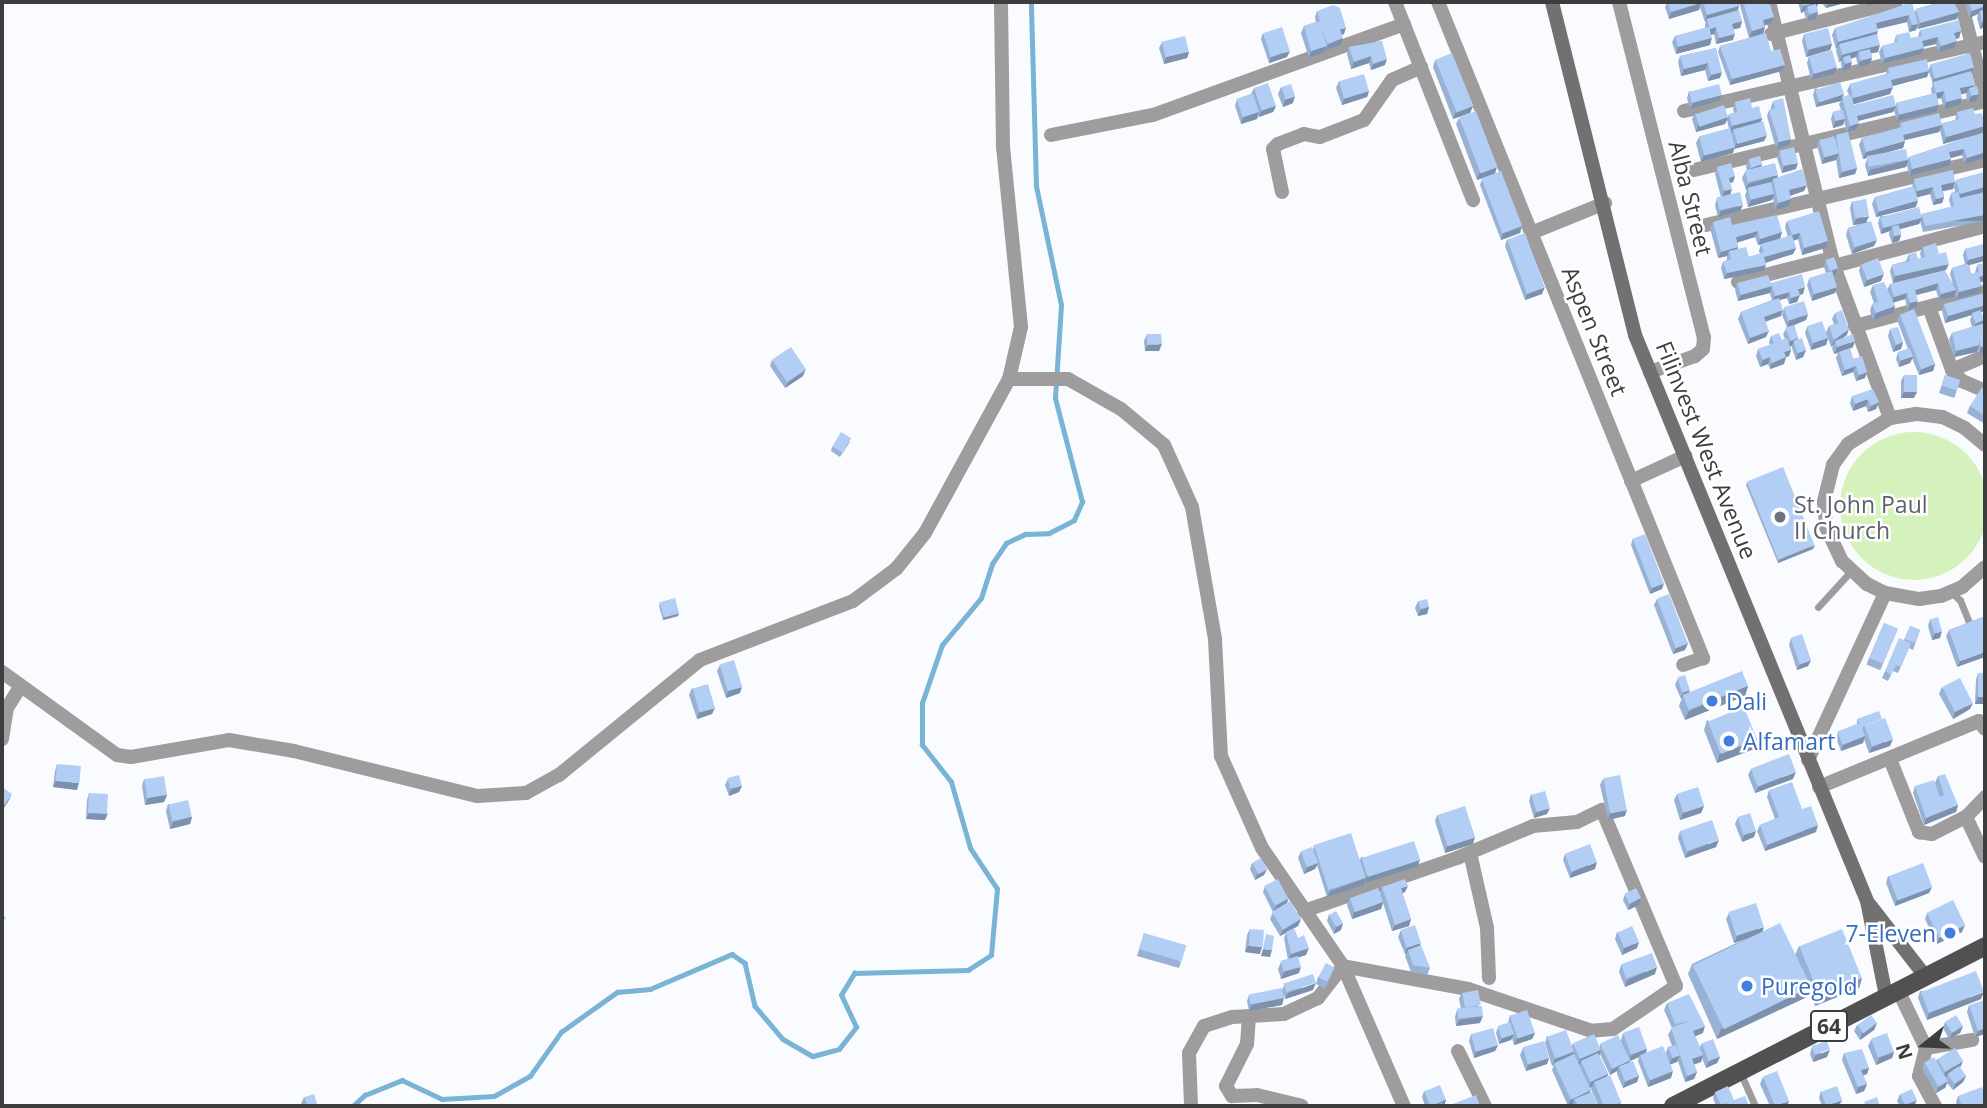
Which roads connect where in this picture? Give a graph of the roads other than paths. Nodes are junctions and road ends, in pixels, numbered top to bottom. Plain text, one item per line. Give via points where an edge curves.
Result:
1 (1001, 2) edge
2 (1395, 2) edge
3 (1438, 2) edge
4 (1552, 2) edge
5 (1619, 2) edge
6 (1769, 2) edge
7 (1896, 2) edge
8 (1961, 2) edge
9 (1404, 24) junction
10 (1777, 33) junction
11 (1753, 39) edge
12 (1978, 44) edge
13 (1421, 67) junction
14 (1790, 89) junction
15 (1985, 99) edge
16 (1684, 111) dead end
17 (1051, 135) dead end
18 (1803, 143) junction
19 (1985, 160) edge
20 (1693, 170) dead end
21 (1282, 192) dead end
22 (1473, 200) dead end
23 (1818, 201) junction
24 (1605, 203) junction
25 (1706, 225) dead end
26 (1985, 226) edge
27 (1531, 233) junction
28 (1833, 262) junction
29 (1738, 282) edge
30 (1985, 292) edge
31 (1929, 307) junction
32 (1855, 326) junction
33 (1985, 355) edge
34 (1952, 370) junction
35 (1650, 372) junction
36 (1009, 379) junction
37 (1985, 391) edge
38 (1890, 418) junction
39 (1985, 445) edge
40 (1685, 456) junction
41 (1632, 481) junction
42 (1985, 568) edge
43 (1851, 571) junction
44 (1951, 592) junction
45 (1885, 593) junction
46 (1818, 607) dead end
47 (1969, 622) edge
48 (1683, 665) dead end
49 (2, 671) edge
50 (21, 686) junction
51 (1985, 729) edge
52 (2, 739) edge
53 (1808, 760) junction
54 (1890, 760) junction
55 (1819, 787) junction
56 (1985, 797) edge
57 (1966, 817) junction
58 (1470, 853) junction
59 (1985, 857) edge
60 (1867, 901) junction
61 (1304, 911) junction
62 (1985, 946) edge
63 (1343, 967) junction
64 (1925, 976) junction
65 (1489, 978) dead end
66 (1892, 993) junction
67 (1249, 1016) junction
68 (1972, 1040) dead end
69 (1926, 1048) junction
70 (1458, 1051) dead end
71 (1740, 1072) junction
72 (1191, 1106) edge
73 (1302, 1106) edge
74 (1405, 1106) edge
75 (1485, 1106) edge
76 (1673, 1106) edge
77 (1755, 1106) edge
78 (1935, 1106) edge

1 - 36 street via 1003,146 1021,327
2 - 9 street
3 - 27 street, Aspen Street
4 - 24 street, Filinvest West Avenue
5 - 35 street, Alba Street via 1704,337 1703,349 1695,356
6 - 10 street
7 - 10 street
8 - 12 street
9 - 13 street
9 - 17 street via 1153,115
10 - 11 street
10 - 14 street
12 - 14 street
12 - 15 street
13 - 21 street via 1392,80 1364,120 1320,137 1304,135 1278,144 1273,149
13 - 22 street
14 - 16 street
14 - 18 street
15 - 18 street
18 - 20 street
18 - 23 street
19 - 23 street
23 - 25 street
23 - 28 street
24 - 27 street
24 - 35 street, Filinvest West Avenue via 1635,335
26 - 28 street
27 - 41 street, Aspen Street
28 - 29 street
28 - 32 street
30 - 31 street
31 - 32 street
31 - 34 street
32 - 38 street
33 - 34 street
34 - 37 street via 1962,381
35 - 40 street, Filinvest West Avenue
36 - 50 street via 925,533 896,569 853,601 700,660 559,775 526,793 477,796 294,751 229,740 131,757 117,755
36 - 61 street via 1068,379 1121,409 1164,445 1192,507 1215,639 1221,756 1262,848
38 - 39 street via 1916,414 1942,418 1965,428
38 - 43 street via 1847,444 1829,477 1826,527
40 - 41 street
40 - 53 street, Filinvest West Avenue
41 - 48 street, Aspen Street via 1703,658
42 - 44 street
43 - 45 street
43 - 46 lane
44 - 45 street via 1919,599
44 - 47 lane via 1960,600
45 - 53 street
49 - 50 street
50 - 52 street via 7,708
51 - 54 street via 1979,721
53 - 55 street, Filinvest West Avenue
54 - 55 street
54 - 57 street via 1919,832 1932,834
55 - 60 street, Filinvest West Avenue
56 - 57 street
57 - 59 street
58 - 61 street
58 - 63 street via 1533,826 1577,822 1602,810 1676,986 1613,1029 1592,1031 1468,989
58 - 65 street via 1487,928
60 - 64 street, Filinvest West Avenue
60 - 66 street, Filinvest West Avenue
61 - 63 street
62 - 64 main road, 64
63 - 67 street via 1318,998 1283,1014
63 - 74 street
64 - 66 main road, 64
66 - 69 street
66 - 71 main road, 64
67 - 72 street via 1204,1026 1189,1053
67 - 73 street via 1247,1044 1226,1086 1232,1096 1256,1095
68 - 69 street
69 - 78 street via 1919,1076
70 - 75 street
71 - 76 main road, 64
71 - 77 lane

